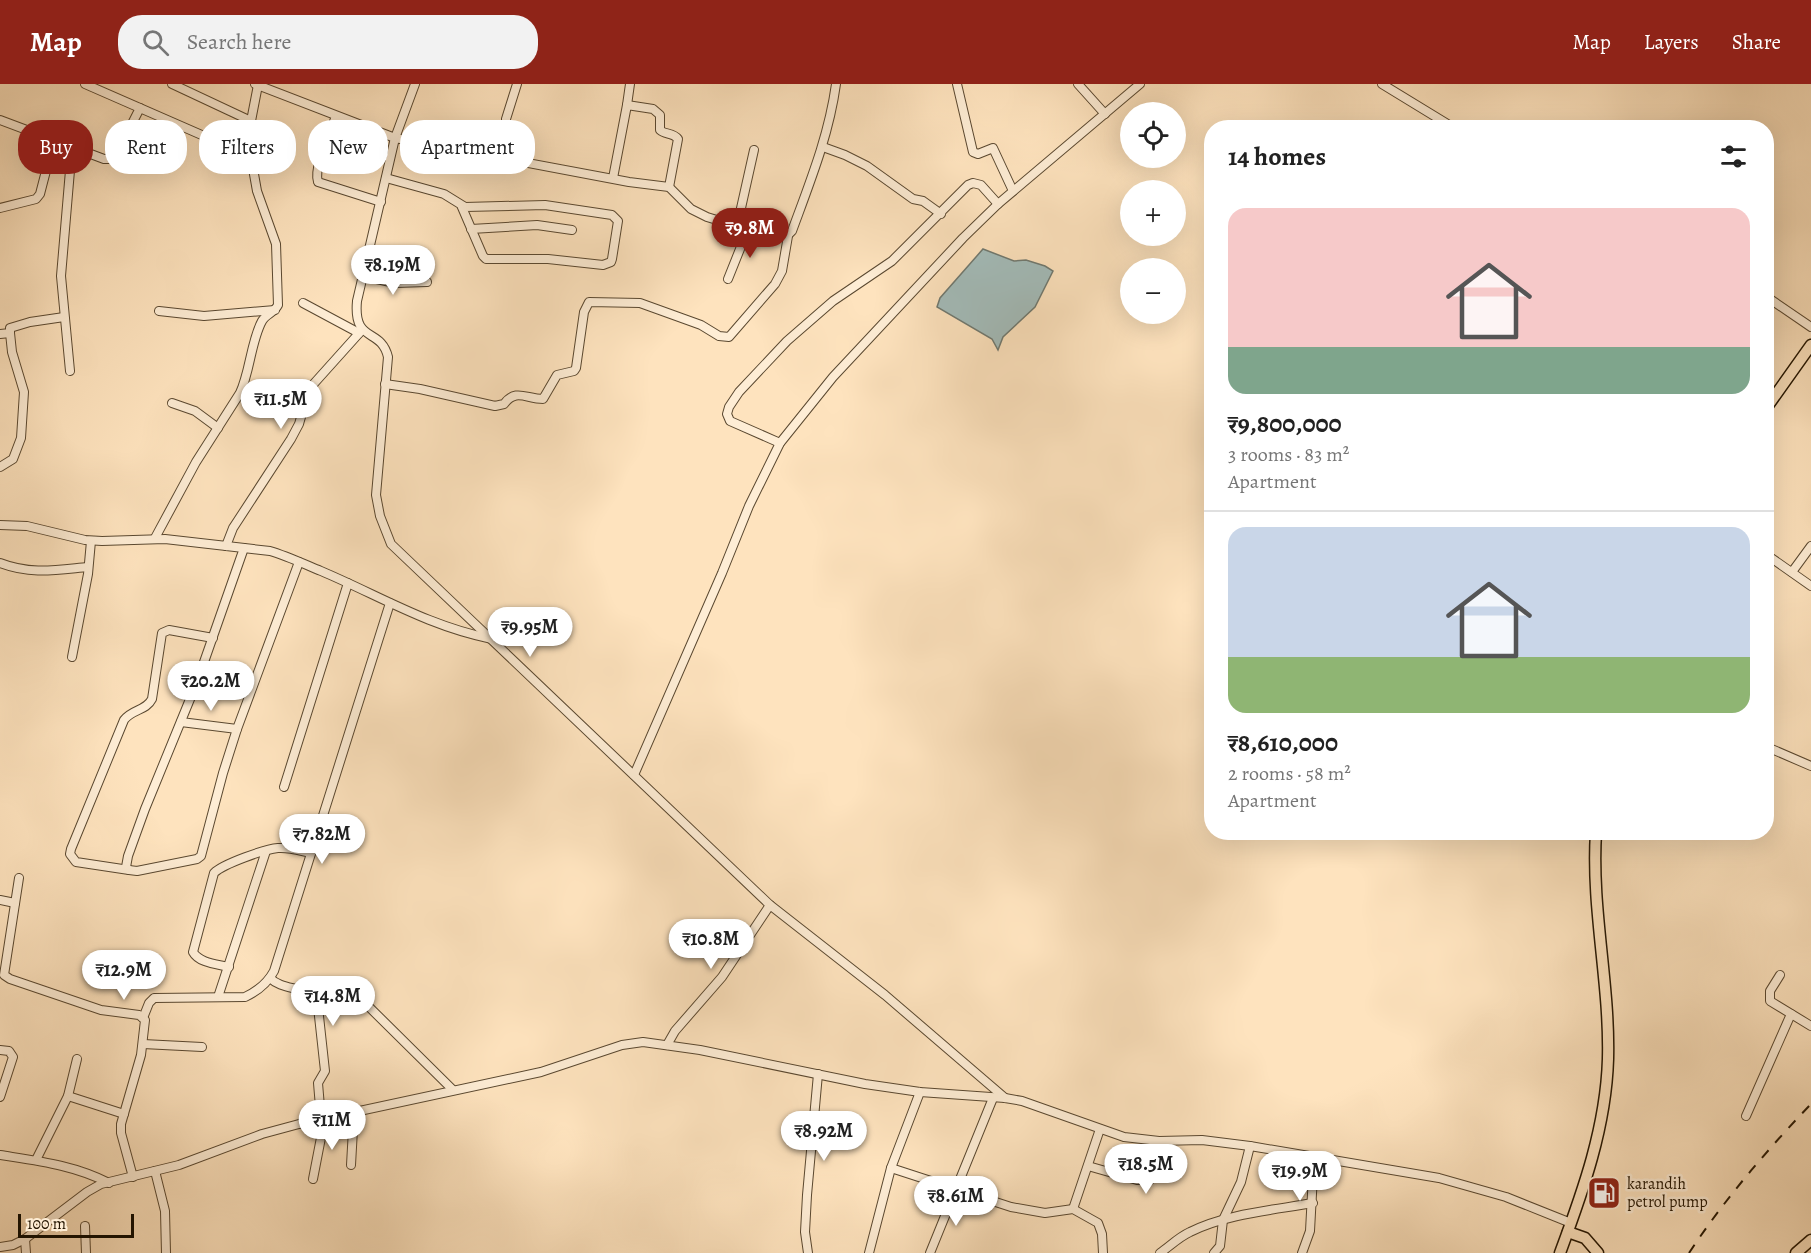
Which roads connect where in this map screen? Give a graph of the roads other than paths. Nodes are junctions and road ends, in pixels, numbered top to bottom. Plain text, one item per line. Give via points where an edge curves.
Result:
1 (85, 84) edge
2 (172, 84) edge
3 (415, 84) edge
4 (517, 84) edge
5 (630, 84) edge
6 (836, 84) edge
7 (957, 84) edge
8 (1078, 84) edge
9 (1140, 84) edge
10 (1382, 84) edge
11 (256, 85) edge
12 (627, 105) junction
13 (140, 108) junction
14 (1105, 114) junction
15 (336, 116) junction
16 (0, 120) edge
17 (249, 120) edge
18 (251, 120) edge
19 (506, 120) edge
20 (1441, 120) edge
21 (18, 127) edge
22 (199, 134) edge
23 (396, 138) junction
24 (400, 139) edge
25 (823, 147) junction
26 (754, 150) dead end
27 (93, 155) edge
28 (535, 163) edge
29 (45, 174) edge
30 (70, 174) edge
31 (255, 174) edge
32 (386, 178) junction
33 (613, 178) junction
34 (669, 187) junction
35 (1014, 191) junction
36 (381, 202) junction
37 (999, 204) junction
38 (461, 205) junction
39 (0, 208) edge
40 (941, 214) junction
41 (737, 226) junction
42 (471, 228) junction
43 (748, 229) junction
44 (572, 230) dead end
45 (788, 236) junction
46 (363, 276) junction
47 (728, 279) dead end
48 (427, 282) dead end
49 (1774, 302) edge
50 (303, 303) dead end
51 (276, 310) junction
52 (159, 311) dead end
53 (64, 317) junction
54 (1811, 327) edge
55 (360, 332) junction
56 (5, 333) edge
57 (1811, 345) edge
58 (70, 371) dead end
59 (385, 384) junction
60 (1774, 397) edge
61 (172, 403) dead end
62 (218, 428) junction
63 (780, 443) junction
64 (0, 467) edge
65 (0, 525) edge
66 (155, 538) junction
67 (91, 541) junction
68 (226, 546) junction
69 (1811, 546) edge
70 (244, 548) junction
71 (1774, 560) edge
72 (299, 562) junction
73 (0, 563) edge
74 (88, 567) junction
75 (1792, 572) junction
76 (348, 583) junction
77 (1811, 586) edge
78 (390, 603) junction
79 (213, 638) junction
80 (492, 639) junction
81 (72, 657) dead end
82 (181, 722) junction
83 (237, 729) junction
84 (1774, 750) edge
85 (1811, 766) edge
86 (634, 775) junction
87 (284, 787) dead end
88 (1595, 840) edge
89 (266, 851) junction
90 (311, 853) junction
91 (129, 870) junction
92 (20, 878) dead end
93 (0, 900) edge
94 (15, 903) junction
95 (770, 905) junction
96 (229, 967) junction
97 (2, 974) edge
98 (1780, 975) dead end
99 (270, 978) junction
100 (308, 991) junction
101 (218, 998) junction
102 (1791, 1014) junction
103 (143, 1018) junction
104 (1811, 1025) edge
105 (143, 1044) junction
106 (667, 1045) junction
107 (202, 1047) dead end
108 (0, 1050) edge
109 (77, 1059) dead end
110 (818, 1074) junction
111 (453, 1090) junction
112 (920, 1092) junction
113 (68, 1096) junction
114 (0, 1097) edge
115 (993, 1098) junction
116 (1005, 1098) junction
117 (354, 1111) junction
118 (124, 1114) junction
119 (1746, 1116) dead end
120 (323, 1118) junction
121 (1100, 1129) junction
122 (1164, 1141) junction
123 (1250, 1146) junction
124 (0, 1155) edge
125 (1314, 1156) junction
126 (36, 1160) junction
127 (351, 1165) dead end
128 (1088, 1166) junction
129 (891, 1168) junction
130 (155, 1171) junction
131 (133, 1177) junction
132 (313, 1179) dead end
133 (109, 1183) junction
134 (957, 1191) junction
135 (1313, 1203) junction
136 (1073, 1209) junction
137 (1223, 1220) junction
138 (85, 1226) dead end
139 (1569, 1227) junction
140 (25, 1239) junction
141 (1810, 1241) edge
142 (0, 1247) edge
143 (26, 1253) edge
144 (86, 1253) edge
145 (166, 1253) edge
146 (808, 1253) edge
147 (869, 1253) edge
148 (930, 1253) edge
149 (1104, 1253) edge
150 (1160, 1253) edge
151 (1214, 1253) edge
152 (1302, 1253) edge
153 (1560, 1253) edge
154 (1598, 1253) edge
155 (1796, 1253) edge

1 - 13 street
2 - 17 street
3 - 23 street
4 - 19 street
5 - 12 street
6 - 25 street
7 - 35 street via 973,152 993,148
8 - 14 street
9 - 14 street
10 - 20 street
11 - 15 street
11 - 18 street
12 - 33 street
12 - 34 street via 657,111 660,130 678,139
13 - 22 street
13 - 27 street via 115,157 104,159
14 - 35 street
15 - 23 street
15 - 36 street via 318,166 318,182
16 - 21 street
23 - 24 street
23 - 32 street
25 - 40 street via 867,166
25 - 45 street
26 - 41 street
28 - 33 street
29 - 39 street via 36,199
30 - 53 street via 61,276
31 - 51 street via 276,244
32 - 36 street
32 - 38 street via 444,194
33 - 34 street
34 - 41 street via 691,209
35 - 37 street
36 - 46 street
37 - 40 street via 981,185 973,183
37 - 63 street via 826,384
38 - 42 street
38 - 42 street via 545,205 612,215 618,221 612,260 607,265 486,260
40 - 63 street via 892,261 812,318 739,392 729,407 730,421
41 - 43 street
42 - 44 street via 537,225
43 - 45 street via 772,237
43 - 47 street
45 - 59 street via 782,271 775,284 729,337 640,303 589,302 576,368 557,375 543,399 515,395 495,406
46 - 48 street via 395,283
46 - 55 street via 356,315
49 - 54 street
50 - 55 street
51 - 52 street via 204,316
51 - 62 street via 261,322 246,381
53 - 56 street via 30,322
53 - 58 street
55 - 59 street via 382,342 386,349
55 - 68 street via 309,389 299,424 233,528
56 - 64 street via 24,392 20,444 13,459
57 - 60 main road
59 - 80 street via 376,495 391,544
61 - 62 street via 195,411
62 - 66 street
63 - 86 street via 749,506
65 - 67 street via 27,526
66 - 67 street
66 - 68 street
67 - 74 street
68 - 70 street
69 - 75 street
70 - 72 street via 282,554
70 - 79 street
71 - 75 street
72 - 76 street
72 - 83 street
73 - 74 street via 31,571
74 - 81 street
75 - 77 street
76 - 78 street
76 - 87 street
78 - 80 street via 450,630
78 - 90 street
79 - 82 street
79 - 91 street via 168,630 162,633 152,699 124,720 70,849 76,862
80 - 86 street
82 - 83 street
82 - 91 street via 128,856
83 - 91 street via 201,856
84 - 85 street
86 - 95 street
88 - 139 main road via 1608,1060 1599,1135
89 - 90 street via 284,848
89 - 96 street
89 - 96 street via 214,873 193,952 199,959
90 - 99 street
92 - 94 street
93 - 94 street
94 - 97 street
95 - 106 street via 728,969
95 - 116 street via 885,995
96 - 101 street
97 - 103 street via 101,1010
98 - 102 street via 1769,996 1774,1004
99 - 100 street via 276,984
99 - 101 street via 245,997
100 - 111 street via 362,1000
100 - 120 street via 317,998 319,1008 325,1071 318,1083
101 - 103 street via 154,998
102 - 104 street
102 - 119 street
103 - 105 street
105 - 107 street
105 - 118 street
106 - 110 street
106 - 111 street via 622,1045 541,1072
108 - 114 street via 9,1051 13,1057
109 - 113 street
110 - 112 street
110 - 146 street via 806,1223
111 - 117 street
112 - 115 street
112 - 129 street
113 - 118 street
113 - 126 street
115 - 116 street
115 - 134 street
116 - 121 street
117 - 120 street
117 - 127 street
118 - 131 street via 122,1133
120 - 130 street via 262,1134
120 - 132 street
121 - 122 street via 1140,1140
121 - 128 street
122 - 123 street via 1206,1140
122 - 128 street via 1157,1171 1150,1180
123 - 125 street
123 - 137 street via 1241,1182
124 - 126 street
125 - 135 street
125 - 139 street via 1479,1188 1540,1209
126 - 133 street via 87,1172
128 - 136 street
129 - 134 street
129 - 147 street
130 - 131 street
130 - 145 street via 164,1201
131 - 133 street
133 - 140 street via 87,1192
134 - 136 street via 1029,1211
134 - 148 street
135 - 137 street
135 - 152 street via 1310,1231
136 - 149 street via 1098,1223
137 - 150 street via 1189,1232
137 - 151 street via 1220,1246
138 - 144 street
139 - 153 main road
139 - 154 main road
140 - 142 street
140 - 143 street
141 - 155 main road

